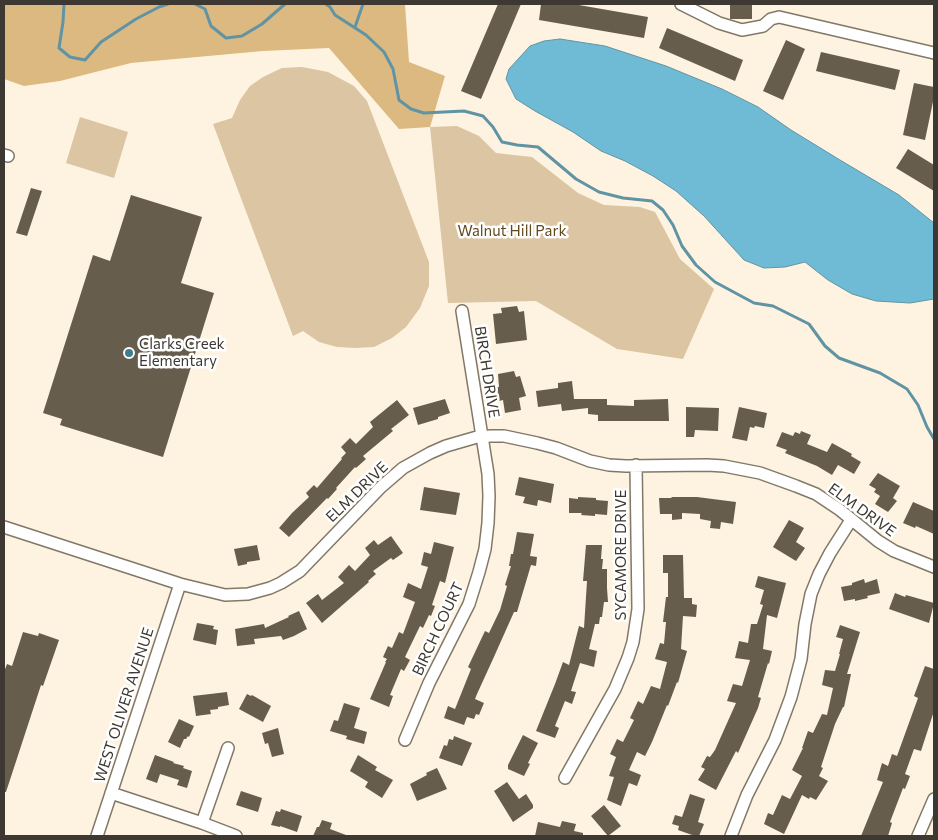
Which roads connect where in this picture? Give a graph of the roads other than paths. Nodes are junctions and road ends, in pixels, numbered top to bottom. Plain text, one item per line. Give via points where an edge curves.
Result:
1 (682, 4) edge
2 (934, 53) edge
3 (462, 311) dead end
4 (482, 437) junction
5 (636, 466) junction
6 (851, 520) junction
7 (4, 527) edge
8 (934, 567) edge
9 (180, 584) junction
10 (405, 740) dead end
11 (228, 748) dead end
12 (564, 778) dead end
13 (111, 792) junction
14 (934, 799) edge
15 (202, 823) junction
16 (97, 836) edge
17 (236, 836) edge
18 (731, 836) edge
19 (918, 836) edge

1 - 2 street via 719,23 742,30 763,26 779,17
3 - 4 street, BIRCH DRIVE
4 - 5 street, ELM DRIVE via 504,436 536,442 590,461
4 - 9 street, ELM DRIVE via 446,446 403,468 300,571 282,583 258,592 235,595
4 - 10 street, BIRCH COURT via 489,496 485,549 469,604 429,683
5 - 6 street, ELM DRIVE via 707,465 760,473 816,494
5 - 12 street, SYCAMORE DRIVE via 638,609 633,642 615,689
6 - 8 street, ELM DRIVE via 894,551
6 - 18 street via 830,553 811,594 801,659 791,697 776,740 747,795
7 - 9 street, ELM DRIVE
9 - 13 street, WEST OLIVER AVENUE
11 - 15 street
13 - 15 street
13 - 16 street, WEST OLIVER AVENUE
14 - 19 street
15 - 17 street

